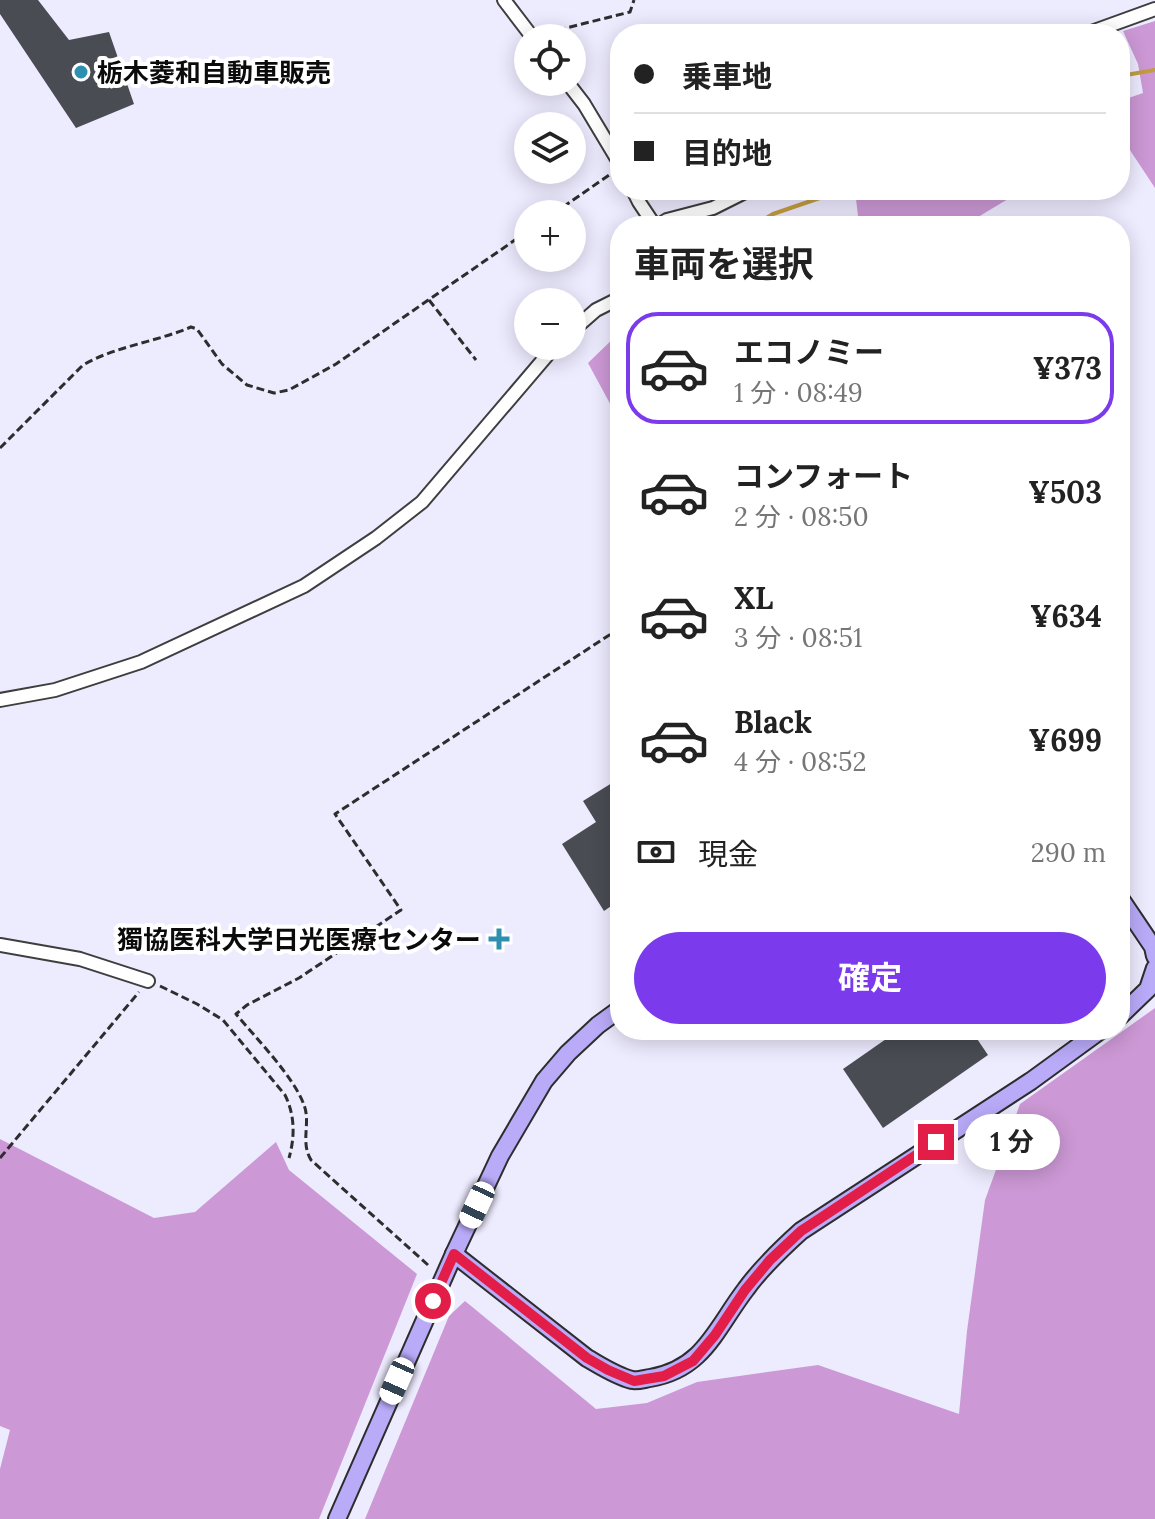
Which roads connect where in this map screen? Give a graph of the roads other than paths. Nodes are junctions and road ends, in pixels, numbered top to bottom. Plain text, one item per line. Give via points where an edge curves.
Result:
1 (504, 0) edge
2 (1155, 9) edge
3 (523, 24) edge
4 (1114, 24) edge
5 (578, 96) edge
6 (610, 149) edge
7 (729, 200) edge
8 (682, 216) edge
9 (610, 303) edge
10 (586, 319) edge
11 (543, 360) edge
12 (0, 700) edge
13 (1130, 913) edge
14 (0, 945) edge
15 (1155, 956) edge
16 (1155, 968) edge
17 (148, 981) road end
18 (1130, 1006) edge
19 (610, 1016) edge
20 (1087, 1040) edge
21 (454, 1254) junction
22 (337, 1519) edge

1 - 3 street
2 - 4 street
5 - 6 street
7 - 8 street
9 - 10 street
11 - 12 street via 422,502 304,586 141,662 55,690
13 - 15 street
14 - 17 street via 80,959
16 - 18 street via 1148,989
19 - 21 street via 544,1081 500,1156
20 - 21 street via 801,1231 745,1290 693,1361 664,1376 634,1381 587,1358
21 - 22 street

